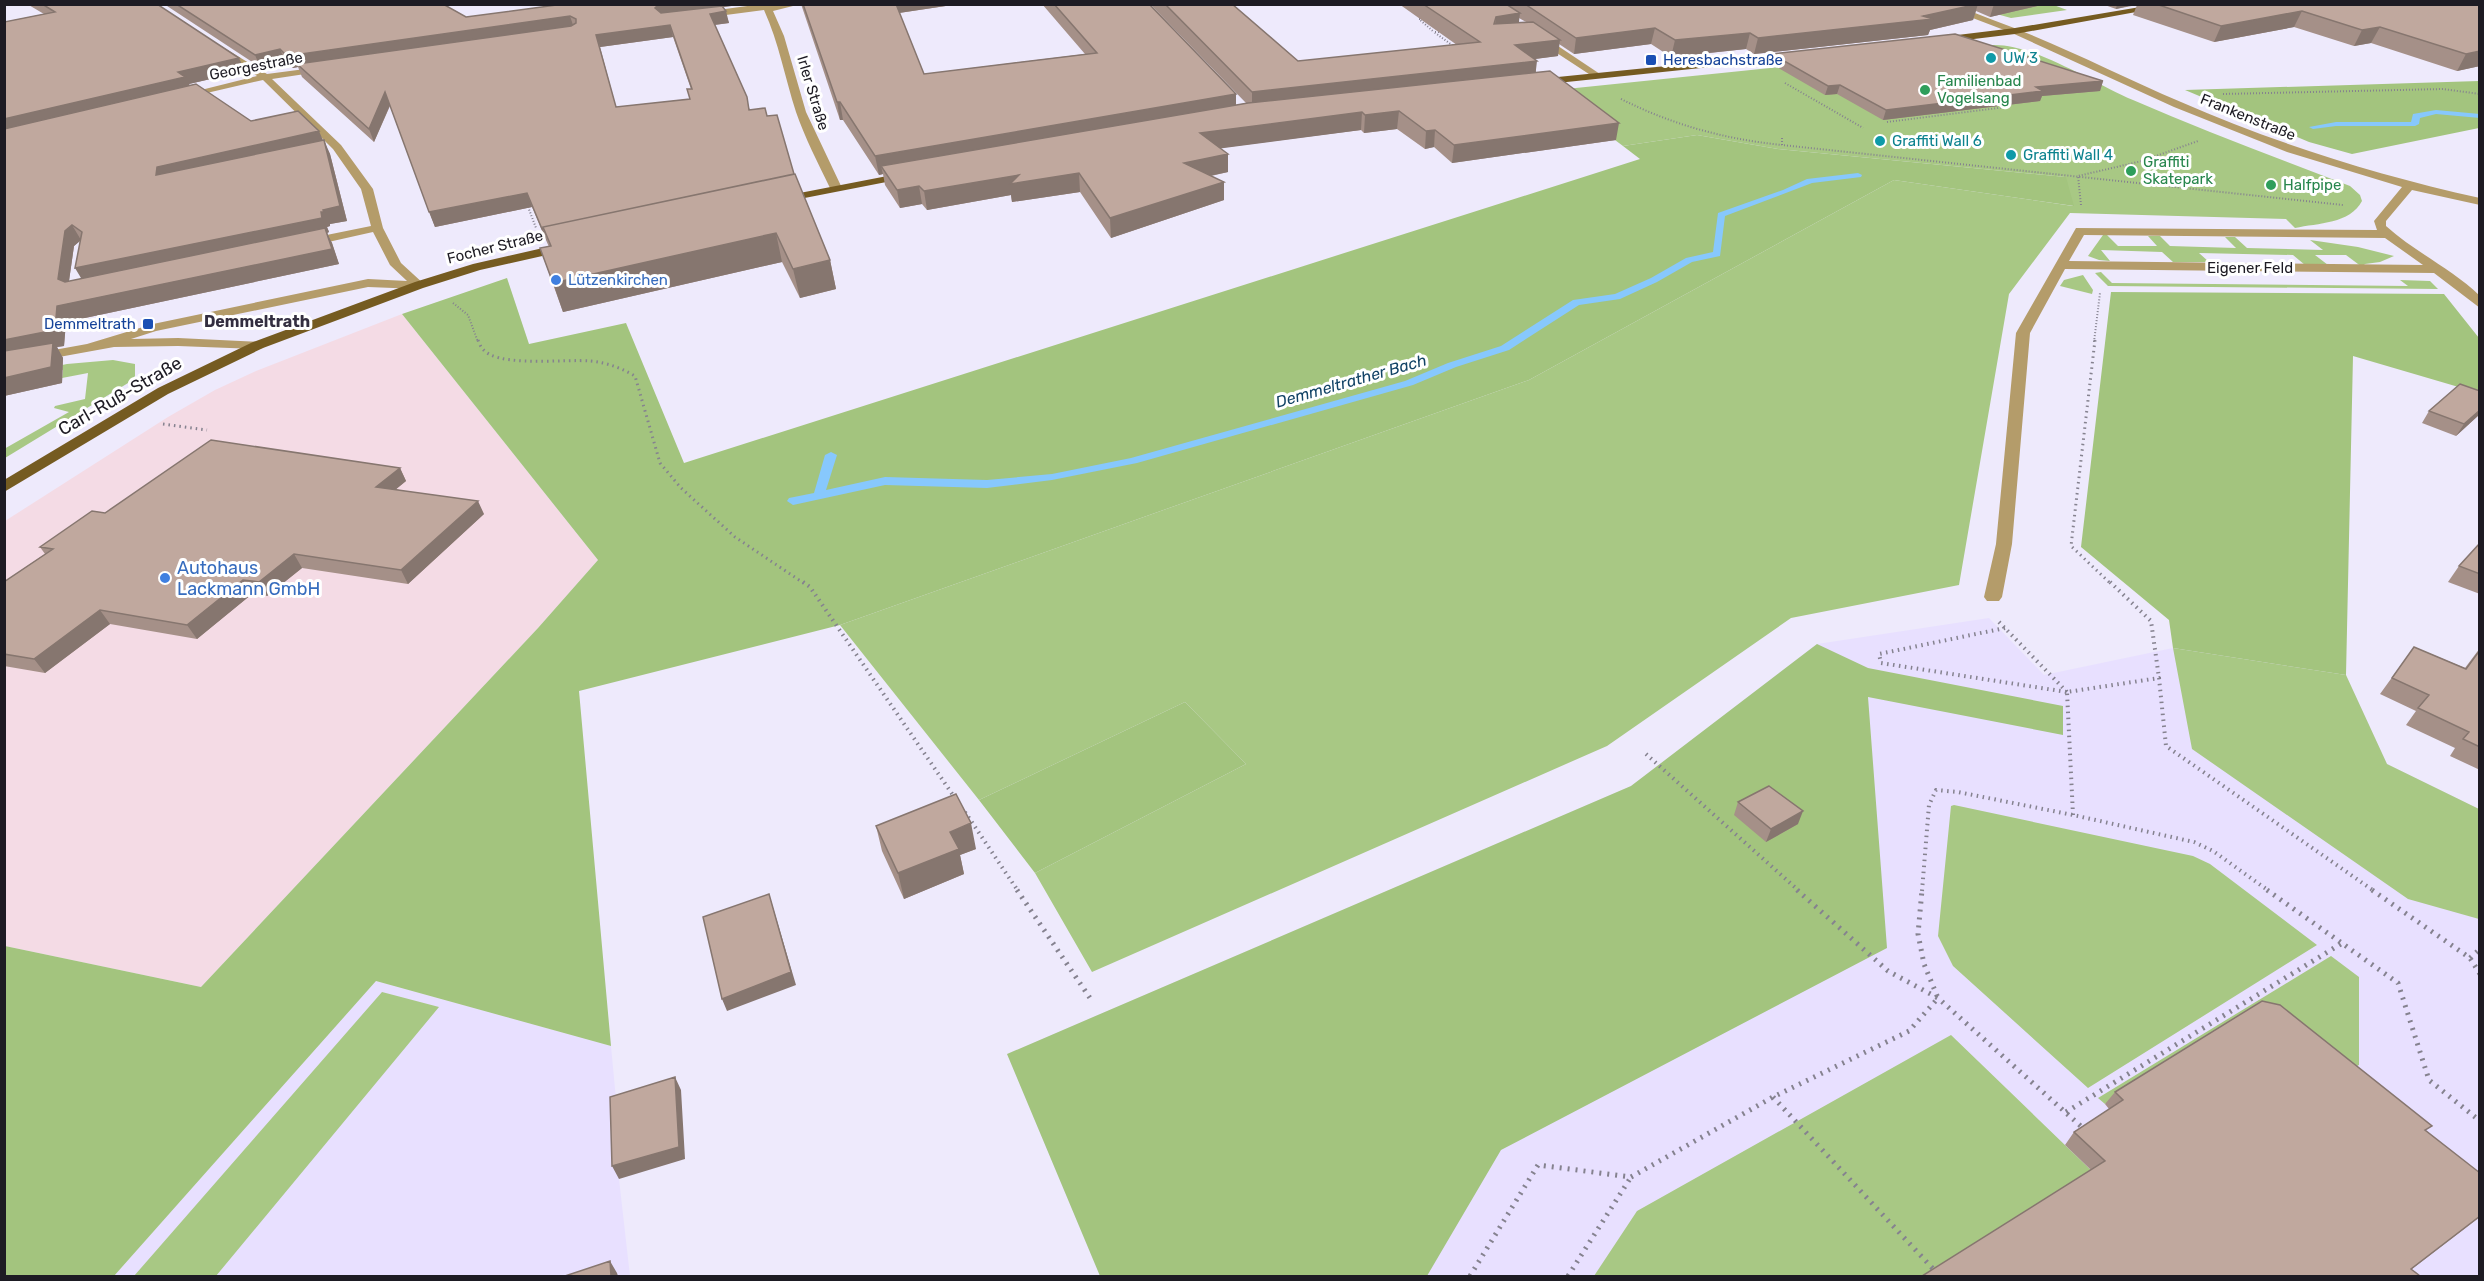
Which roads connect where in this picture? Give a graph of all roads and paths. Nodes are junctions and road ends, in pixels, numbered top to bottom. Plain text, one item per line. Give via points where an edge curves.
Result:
1 (797, 4) edge
2 (1940, 4) edge
3 (2176, 4) edge
4 (767, 7) edge
5 (698, 15) edge
6 (1429, 18) edge
7 (1446, 31) edge
8 (2015, 31) junction
9 (1434, 32) junction
10 (1532, 33) edge
11 (208, 40) edge
12 (1924, 41) edge
13 (1463, 45) edge
14 (1453, 46) junction
15 (1462, 52) edge
16 (1807, 54) edge
17 (337, 67) edge
18 (1598, 76) junction
19 (265, 77) junction
20 (1781, 80) dead end
21 (1528, 83) edge
22 (2223, 94) dead end
23 (2480, 94) edge
24 (1617, 97) dead end
25 (174, 99) edge
26 (2003, 105) edge
27 (1887, 122) edge
28 (1863, 128) dead end
29 (1782, 138) dead end
30 (1782, 145) junction
31 (924, 172) edge
32 (2409, 186) junction
33 (836, 188) junction
34 (525, 200) edge
35 (769, 202) edge
36 (2480, 202) edge
37 (2386, 213) junction
38 (377, 228) junction
39 (2387, 234) junction
40 (538, 236) edge
41 (578, 244) edge
42 (295, 245) edge
43 (2060, 265) junction
44 (2440, 269) junction
45 (419, 285) junction
46 (2101, 287) dead end
47 (447, 301) dead end
48 (2480, 304) edge
49 (258, 345) junction
50 (92, 346) junction
51 (4, 363) edge
52 (161, 423) dead end
53 (207, 430) dead end
54 (4, 488) edge
55 (1993, 597) dead end
56 (1996, 620) dead end
57 (2005, 628) junction
58 (2159, 678) junction
59 (2067, 692) junction
60 (1646, 754) dead end
61 (956, 799) edge
62 (963, 809) edge
63 (2073, 815) junction
64 (2344, 942) junction
65 (2480, 950) edge
66 (2470, 958) junction
67 (2480, 974) edge
68 (1090, 998) dead end
69 (1938, 998) junction
70 (1773, 1097) junction
71 (2066, 1112) junction
72 (2480, 1121) edge
73 (2085, 1131) edge
74 (1631, 1177) junction
75 (1937, 1274) edge
76 (1470, 1276) edge
77 (1568, 1276) edge

1 - 4 street
2 - 8 street
3 - 8 main road
4 - 5 street
4 - 33 street, Irler Straße via 780,36 801,112
6 - 9 path via 1419,19
7 - 9 path
8 - 12 main road
8 - 32 street, Frankenstraße via 2239,130 2302,154
9 - 14 path
10 - 18 street
11 - 19 street
13 - 14 path
14 - 15 path
16 - 18 main road
17 - 19 street, Georgestraße
18 - 21 main road
19 - 25 street, Georgestraße
19 - 38 street via 367,189
20 - 28 path
22 - 23 path via 2443,89
24 - 30 path via 1695,131
26 - 27 path via 2006,107
29 - 30 path
30 - 37 path via 2314,200
31 - 33 main road
32 - 36 street, Frankenstraße
32 - 37 street
33 - 35 main road
34 - 40 path
37 - 39 street via 2380,227
38 - 42 street
38 - 45 street via 396,265
39 - 43 street, Eigener Feld via 2080,231
39 - 44 street
41 - 45 main road, Focher Straße
43 - 44 street, Eigener Feld
43 - 55 street, Eigener Feld via 2022,333 2004,544
44 - 48 street
45 - 49 main road, Focher Straße
45 - 50 street via 369,283 153,328
46 - 58 path via 2071,546 2151,621
47 - 61 path via 465,309 480,347 488,354 610,364 628,370 634,376 660,463 681,488 735,537 810,587
49 - 50 street, Focher Straße via 135,342
49 - 54 main road, Carl-Ruß-Straße via 163,391
50 - 51 street, Focher Straße
52 - 53 path
56 - 57 path
57 - 59 path
57 - 59 path via 1879,654 1881,663
58 - 59 path
58 - 66 path via 2166,746
59 - 63 path
60 - 69 path via 1888,970
62 - 68 path
63 - 64 path via 2204,846
63 - 69 path via 1945,790 1936,790 1932,795 1918,934 1924,964
64 - 71 path
64 - 72 path via 2398,983 2429,1080
65 - 66 path
66 - 67 path
69 - 70 path via 1909,1031
69 - 71 path
70 - 74 path
70 - 75 path
71 - 73 path
74 - 76 path via 1538,1165
74 - 77 path

